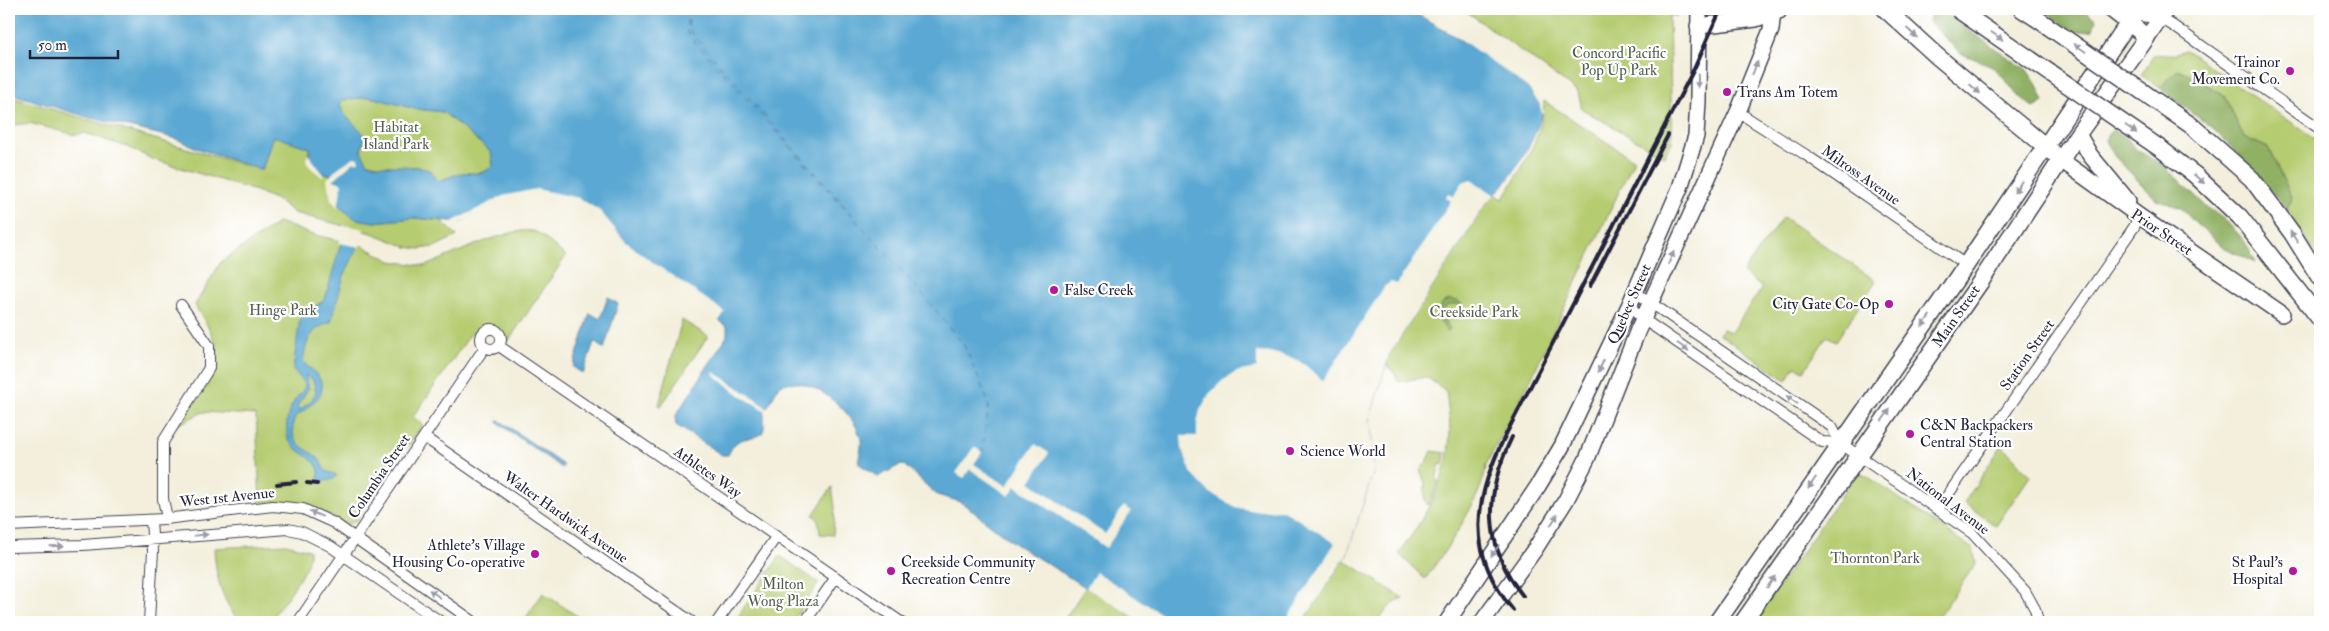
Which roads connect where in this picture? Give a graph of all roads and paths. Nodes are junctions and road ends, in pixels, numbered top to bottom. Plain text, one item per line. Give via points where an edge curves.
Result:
1 (1699, 9) edge
2 (1886, 9) edge
3 (1957, 9) edge
4 (2022, 9) edge
5 (1776, 11) edge
6 (2125, 13) edge
7 (2163, 14) edge
8 (1698, 26) junction
9 (2147, 37) junction
10 (1738, 112) junction
11 (2320, 129) edge
12 (2078, 134) junction
13 (2045, 146) junction
14 (2061, 160) junction
15 (2139, 216) junction
16 (1966, 265) junction
17 (2320, 278) edge
18 (1635, 292) junction
19 (1651, 302) junction
20 (181, 305) dead end
21 (1629, 306) junction
22 (2282, 314) dead end
23 (1643, 319) junction
24 (2320, 319) edge
25 (499, 346) junction
26 (485, 347) junction
27 (424, 437) junction
28 (1840, 443) junction
29 (1858, 454) junction
30 (1938, 509) junction
31 (166, 518) junction
32 (151, 520) junction
33 (9, 526) edge
34 (776, 537) junction
35 (355, 538) junction
36 (152, 541) junction
37 (9, 546) edge
38 (343, 554) junction
39 (836, 577) junction
40 (149, 622) edge
41 (298, 622) edge
42 (441, 622) edge
43 (474, 622) edge
44 (692, 622) edge
45 (716, 622) edge
46 (805, 622) edge
47 (901, 622) edge
48 (1447, 622) edge
49 (1482, 622) edge
50 (1717, 622) edge
51 (1743, 622) edge
52 (2038, 622) edge

1 - 8 main road
2 -> 13 main road, Prior Street
3 -> 24 main road, bridge via 2195,175 2240,217
17 -> 4 main road, bridge via 2252,179 2192,126
5 - 8 main road, Quebec Street via 1756,19
10 -> 5 main road, Quebec Street
6 - 7 street
6 - 9 main road
6 - 13 main road, Main Street
7 - 9 main road, Main Street
7 - 11 street
8 -> 18 main road, Quebec Street via 1698,101 1693,149 1680,188
9 - 12 main road, Main Street
10 - 16 street, Milross Avenue
19 -> 10 main road, Quebec Street
12 - 14 main road, Main Street
12 - 15 main road via 2090,155
13 - 14 main road, Prior Street
13 -> 16 main road, Main Street
14 - 15 main road, Prior Street
29 -> 14 main road, Main Street via 1981,281
15 - 22 main road, Prior Street
15 - 30 street, Station Street
16 -> 28 main road, Main Street
18 - 19 street, National Avenue
18 - 21 main road, Quebec Street
19 - 23 main road, Quebec Street
28 -> 19 street, National Avenue via 1832,427
20 - 31 street via 208,346 209,368 163,442
21 - 23 street, National Avenue
21 -> 48 main road, Quebec Street via 1562,446
23 -> 28 street, National Avenue via 1822,442
49 -> 23 main road, Quebec Street via 1566,500 1587,459
25 - 26 street via 494,349
25 - 26 street via 500,335 490,329 481,336
25 - 34 street, Athletes Way
26 - 27 street, Columbia Street
27 - 35 street, Columbia Street
27 - 44 street, Walter Hardwick Avenue
28 - 29 street, National Avenue
28 -> 50 main road, Main Street
29 - 30 street, National Avenue
51 -> 29 main road, Main Street
30 - 52 street, National Avenue via 1972,533 2015,579 2035,609
31 - 32 street, West 1st Avenue
35 -> 31 street, West 1st Avenue via 312,512 284,506
32 - 33 street, West 1st Avenue
32 - 36 street
34 - 39 street, Athletes Way
34 - 45 street
35 - 38 street, Columbia Street
43 -> 35 street, West 1st Avenue
37 -> 36 street
36 -> 38 street via 288,529 314,537
36 - 40 street
38 - 41 street, Columbia Street
38 - 42 street
39 - 46 street
39 - 47 street, Athletes Way

